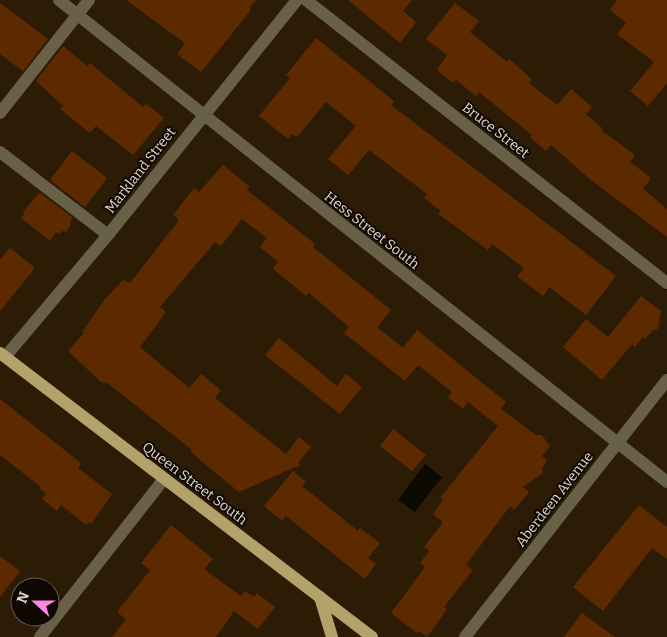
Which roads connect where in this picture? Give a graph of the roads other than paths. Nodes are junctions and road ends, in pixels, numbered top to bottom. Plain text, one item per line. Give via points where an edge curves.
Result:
1 (59, 0) edge
2 (89, 0) edge
3 (297, 0) edge
4 (306, 0) edge
5 (77, 14) junction
6 (0, 113) edge
7 (203, 115) junction
8 (0, 152) edge
9 (108, 235) junction
10 (667, 283) edge
11 (3, 355) edge
12 (667, 380) edge
13 (618, 442) junction
14 (164, 479) junction
15 (667, 482) edge
16 (320, 597) junction
17 (40, 637) edge
18 (332, 637) edge
19 (372, 637) edge
20 (465, 637) edge

1 - 5 street, Hess Street South
2 - 5 street
3 - 7 street, Markland Street
4 - 10 street, Bruce Street
5 - 6 street
5 - 7 street, Hess Street South
7 - 9 street, Markland Street
7 - 13 street, Hess Street South
8 - 9 street
9 - 11 street, Markland Street
11 - 14 main road, Queen Street South
12 - 13 street, Aberdeen Avenue
13 - 15 street, Hess Street South
13 - 20 street, Aberdeen Avenue
14 - 16 main road, Queen Street South
14 - 17 street
16 - 18 main road
16 - 19 main road, Queen Street South

